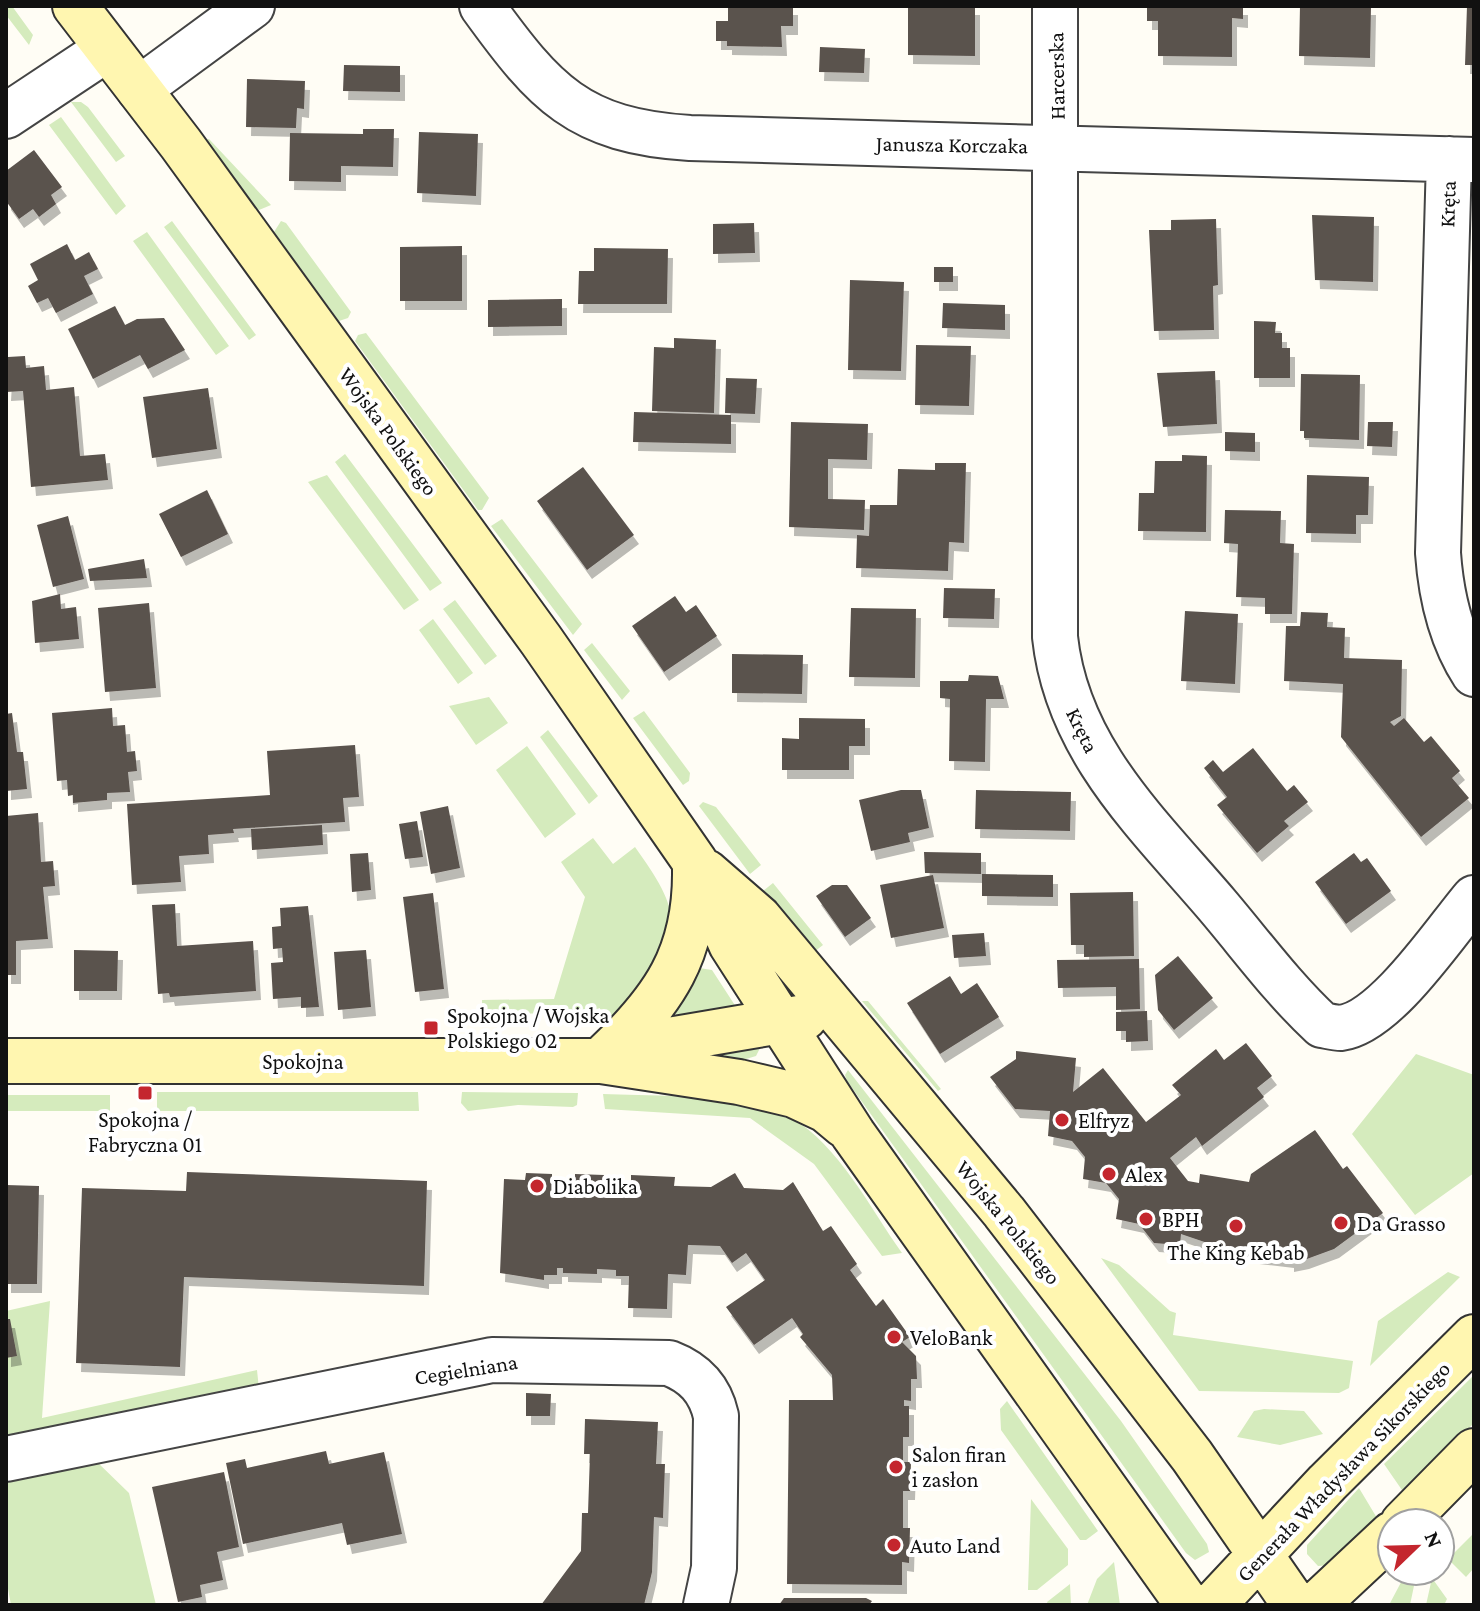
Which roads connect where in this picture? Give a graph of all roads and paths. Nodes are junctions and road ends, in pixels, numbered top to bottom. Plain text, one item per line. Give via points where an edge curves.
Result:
1 (75, 6) edge
2 (252, 6) edge
3 (482, 6) edge
4 (1055, 6) edge
5 (107, 49) junction
6 (139, 89) junction
7 (6, 116) edge
8 (1057, 147) junction
9 (1461, 159) edge
10 (1474, 674) edge
11 (695, 862) junction
12 (1474, 898) edge
13 (837, 1012) junction
14 (781, 1021) junction
15 (6, 1061) edge
16 (601, 1061) junction
17 (853, 1134) junction
18 (1474, 1337) edge
19 (1474, 1451) edge
20 (6, 1459) edge
21 (1419, 1507) edge
22 (1376, 1549) edge
23 (1260, 1555) junction
24 (706, 1605) edge
25 (1188, 1605) edge
26 (1213, 1605) edge
27 (1295, 1605) edge
28 (1316, 1605) edge

1 - 5 main road, Wojska Polskiego
2 - 6 street
3 - 8 street, Janusza Korczaka via 549,89 584,115 638,134
4 - 8 street, Harcerska
5 - 6 main road, Wojska Polskiego
5 - 7 street
6 - 11 main road, Wojska Polskiego
8 - 9 street, Janusza Korczaka
8 - 12 street, Kręta via 1055,637 1065,693 1084,740 1120,792 1322,1025 1340,1028 1366,1018 1394,993
9 - 10 street, Kręta via 1438,553 1448,617
11 - 13 main road, Wojska Polskiego via 759,918
11 - 14 main road, Wojska Polskiego via 731,944
11 - 16 main road via 695,909 674,974 635,1028
13 - 14 main road, Spokojna
13 - 23 main road, Wojska Polskiego via 1004,1212 1192,1456
14 - 16 main road, Spokojna via 651,1043
14 - 17 main road, Wojska Polskiego
15 - 16 main road, Spokojna
16 - 17 main road, Spokojna via 794,1095 826,1110
17 - 25 main road, Wojska Polskiego
18 - 23 main road, Generała Władysława Sikorskiego
19 - 21 main road
20 - 24 street, Cegielniana via 492,1360 669,1363 701,1383 716,1416 714,1568
22 - 28 main road
23 - 26 main road, Generała Władysława Sikorskiego
23 - 27 main road, Wojska Polskiego

